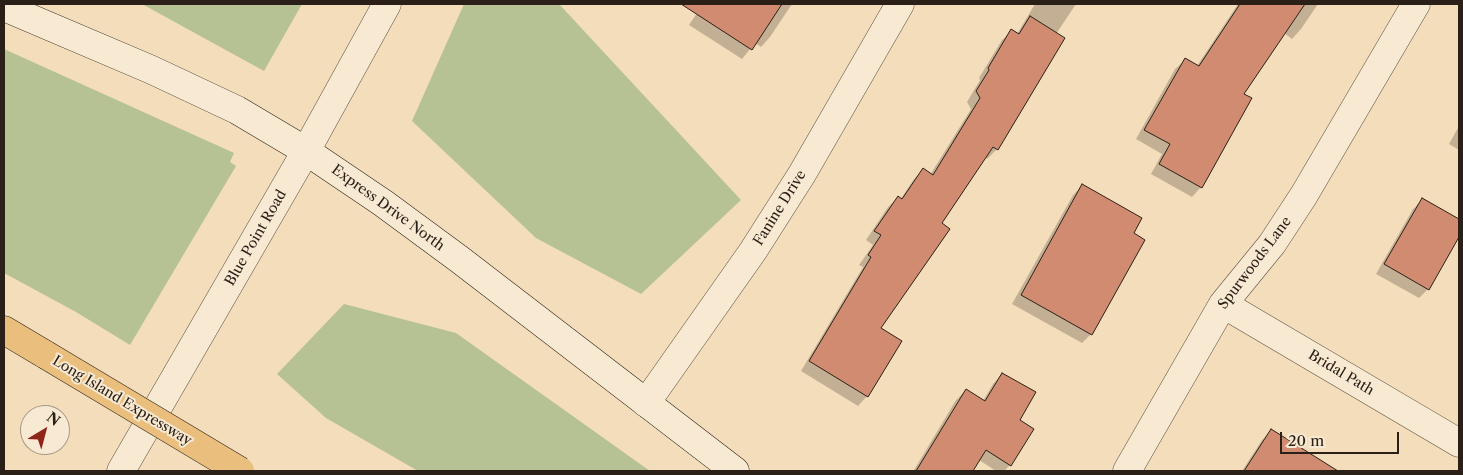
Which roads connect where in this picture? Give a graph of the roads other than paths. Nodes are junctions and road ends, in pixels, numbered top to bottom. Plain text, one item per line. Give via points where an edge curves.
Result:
1 (387, 4) edge
2 (900, 4) edge
3 (1416, 4) edge
4 (4, 7) edge
5 (306, 151) junction
6 (1223, 304) junction
7 (4, 330) edge
8 (646, 403) junction
9 (1459, 443) edge
10 (121, 471) edge
11 (240, 471) edge
12 (735, 471) edge
13 (1127, 471) edge

1 - 5 street, Blue Point Road
2 - 8 street, Fanine Drive via 802,174 753,251
3 - 6 street, Spurwoods Lane via 1304,195 1272,244
4 - 5 street, Express Drive North via 237,110
5 - 8 street, Express Drive North via 390,208
5 - 10 street, Blue Point Road
6 - 9 street, Bridal Path
6 - 13 street, Spurwoods Lane
7 - 11 highway, Long Island Expressway, bridge
8 - 12 street, Express Drive North

